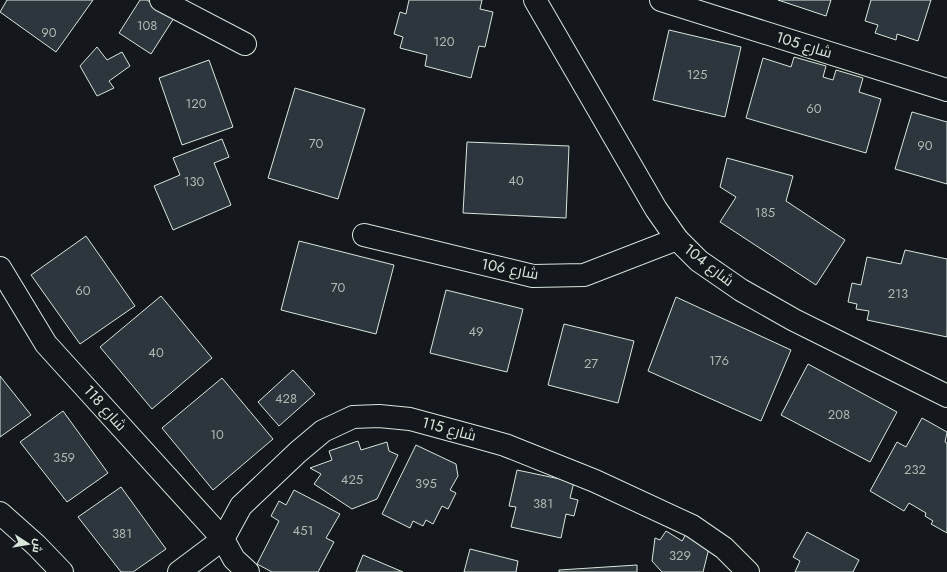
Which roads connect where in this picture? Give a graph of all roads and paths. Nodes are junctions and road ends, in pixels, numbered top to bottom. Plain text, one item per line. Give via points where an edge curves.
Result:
1 (161, 0) edge
2 (535, 0) edge
3 (661, 0) edge
4 (245, 44) dead end
5 (947, 90) edge
6 (364, 235) dead end
7 (677, 239) junction
8 (0, 268) edge
9 (947, 396) edge
10 (0, 513) edge
11 (223, 539) junction
12 (62, 572) edge
13 (179, 572) edge
14 (248, 572) edge
15 (748, 572) edge

1 - 4 street
2 - 7 street, شارع 104 via 656,209
3 - 5 street, شارع 105
6 - 7 street, شارع 106 via 533,276 584,275
7 - 9 street, شارع 104 via 699,261 741,290 794,320
8 - 11 street, شارع 118 via 46,344
10 - 12 street
11 - 13 street, شارع 115
11 - 14 street, شارع 118 via 234,560
11 - 15 street, شارع 115 via 241,506 322,431 353,417 379,416 410,419 505,445 595,481 692,526 724,548

